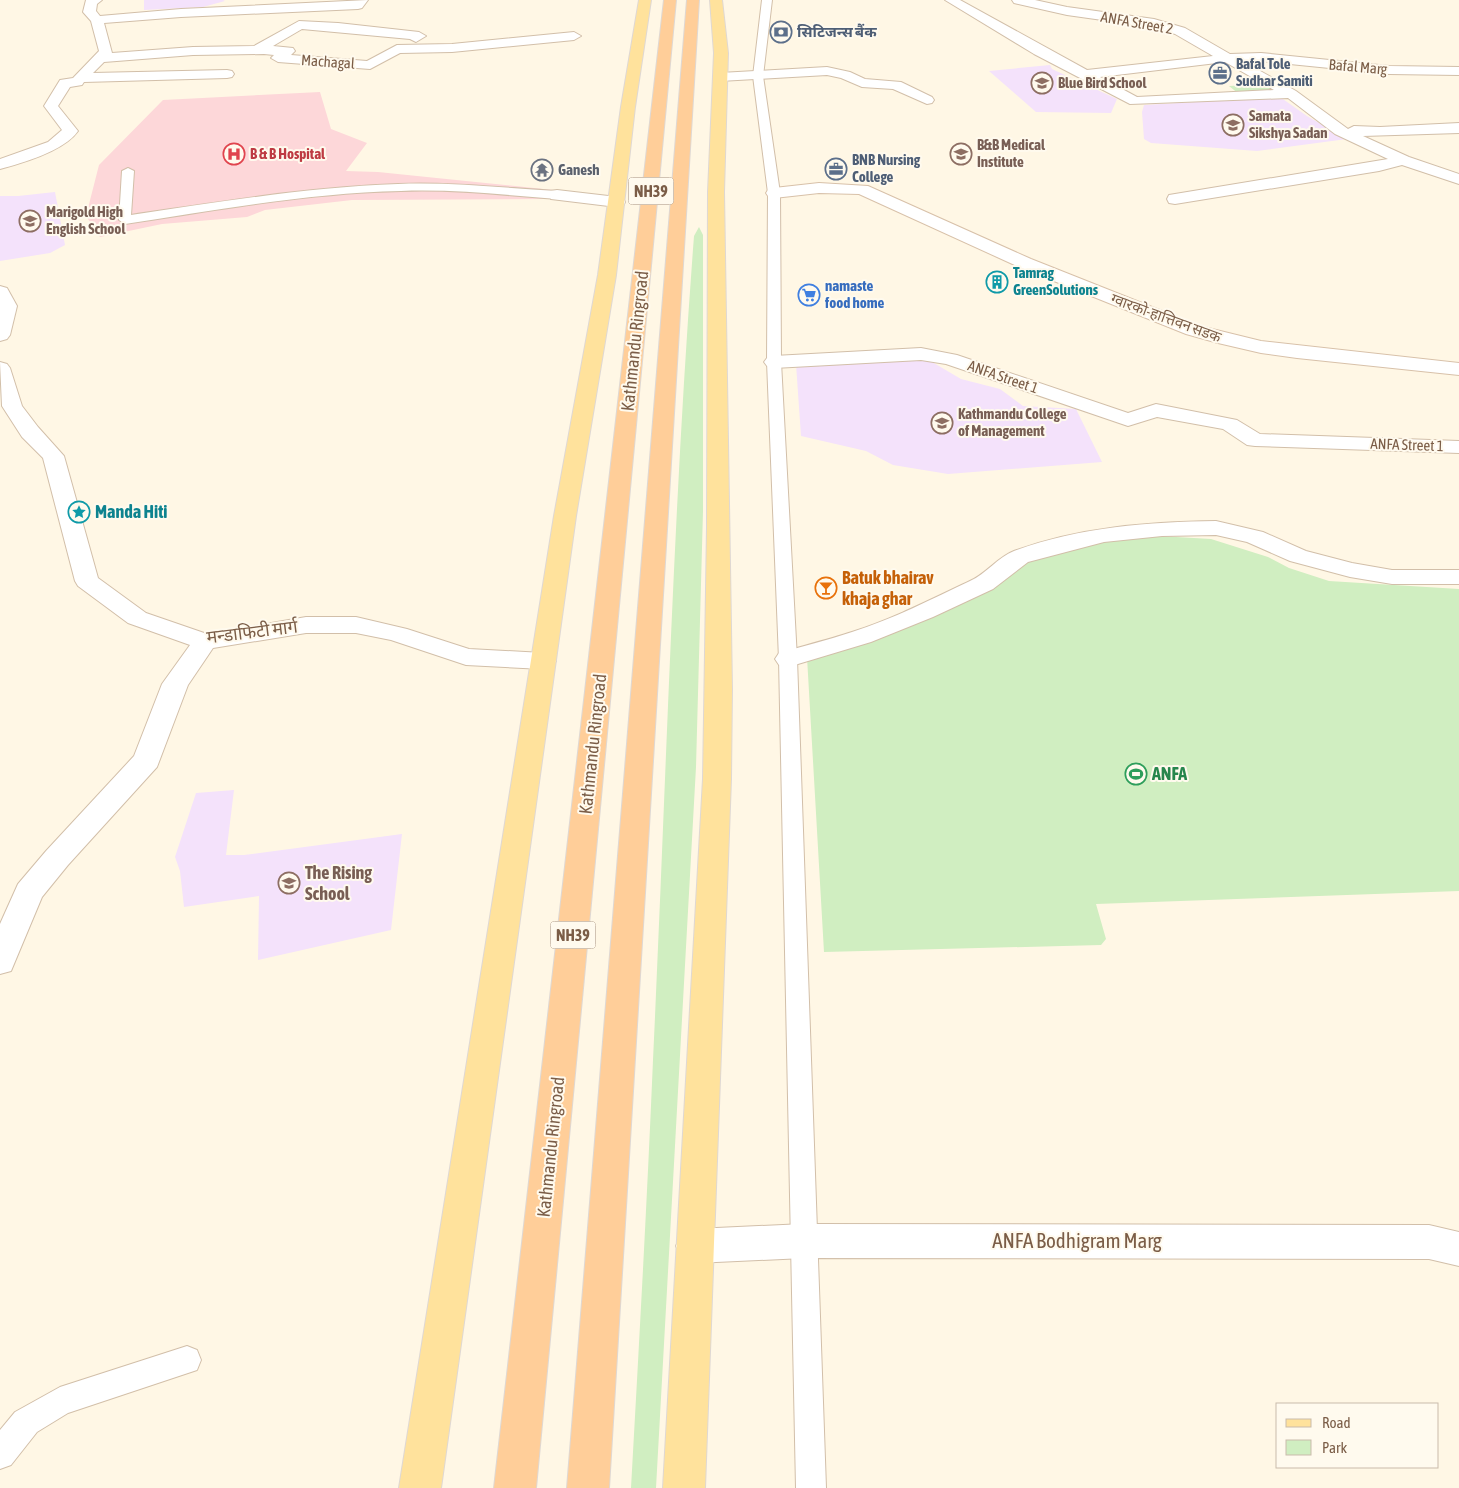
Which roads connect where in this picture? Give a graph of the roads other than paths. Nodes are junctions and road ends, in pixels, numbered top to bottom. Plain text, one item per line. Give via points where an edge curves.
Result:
1 (96, 0) edge
2 (645, 0) edge
3 (670, 0) edge
4 (693, 0) edge
5 (716, 0) edge
6 (768, 0) edge
7 (951, 0) edge
8 (1018, 0) edge
9 (360, 3) edge
10 (1144, 6) dead end
11 (97, 20) junction
12 (1154, 23) junction
13 (574, 36) dead end
14 (397, 49) junction
15 (259, 50) junction
16 (99, 58) junction
17 (1228, 58) junction
18 (1459, 71) edge
19 (227, 74) dead end
20 (1083, 75) junction
21 (758, 76) junction
22 (720, 77) junction
23 (80, 78) junction
24 (1292, 94) junction
25 (926, 100) dead end
26 (1459, 128) edge
27 (1340, 131) junction
28 (1403, 160) junction
29 (0, 164) edge
30 (128, 171) dead end
31 (1459, 179) edge
32 (774, 193) junction
33 (557, 195) joint
34 (1174, 199) dead end
35 (617, 202) junction
36 (0, 292) edge
37 (0, 335) edge
38 (774, 362) junction
39 (0, 368) edge
40 (1459, 369) edge
41 (1459, 447) edge
42 (1459, 577) edge
43 (205, 642) junction
44 (788, 659) junction
45 (543, 661) junction
46 (0, 962) edge
47 (804, 1241) junction
48 (695, 1246) junction
49 (1459, 1249) edge
50 (188, 1360) dead end
51 (0, 1454) edge
52 (420, 1488) edge
53 (515, 1488) edge
54 (588, 1488) edge
55 (684, 1488) edge
56 (811, 1488) edge

1 - 11 street via 91,2 89,12
2 - 35 main road
3 - 53 highway, Kathmandu Ringroad / NH39
4 - 54 highway, Kathmandu Ringroad / NH39
5 - 22 main road
6 - 21 lane
7 - 20 street
8 - 12 street, ANFA Street 2
9 - 11 street
10 - 12 street
11 - 16 street via 106,52
12 - 17 street, ANFA Street 2 via 1180,30
13 - 14 street, Machagal via 452,48
14 - 15 street, Machagal via 370,65 278,58 288,51
14 - 15 street via 419,36 299,25
15 - 16 street, Machagal via 195,50
16 - 23 street
17 - 18 street, Bafal Marg via 1261,57 1389,70
17 - 20 street, Bafal Marg
17 - 24 street, ANFA Street 2
19 - 23 street
20 - 24 street via 1135,102
21 - 22 street
21 - 25 street via 828,71 862,83 896,85
21 - 32 lane
22 - 48 main road via 716,309 719,689
23 - 29 street via 77,82 66,83 51,106 70,131 53,145
24 - 27 street, ANFA Street 2
26 - 27 street
27 - 28 street, ANFA Street 2
28 - 31 street, ANFA Street 2
28 - 34 street
30 - 33 lane via 125,220 263,200 380,188 440,187
32 - 38 lane
32 - 40 street, ग्वारको-हात्तिवन सडक via 819,188 862,189 1025,263 1193,330 1225,339 1288,351
33 - 35 street
35 - 45 main road
36 - 37 street via 8,306
38 - 41 street, ANFA Street 1 via 921,354 950,359 1128,420 1156,410 1230,424 1255,440
38 - 44 lane
39 - 43 street, मन्डाफिटी मार्ग via 12,406 30,432 53,456 87,581 137,618
42 - 44 street via 1392,577 1350,570 1298,556 1255,537 1216,528 1104,535 1020,557 984,584 924,612 862,637
43 - 45 street, मन्डाफिटी मार्ग via 306,625 356,625 398,634 466,658
43 - 46 street via 175,684 147,760 29,892
44 - 47 lane
45 - 52 main road
47 - 48 street, ANFA Bodhigram Marg
47 - 49 street, ANFA Bodhigram Marg via 1429,1242
47 - 56 lane
48 - 55 main road
50 - 51 lane via 60,1401 26,1422

